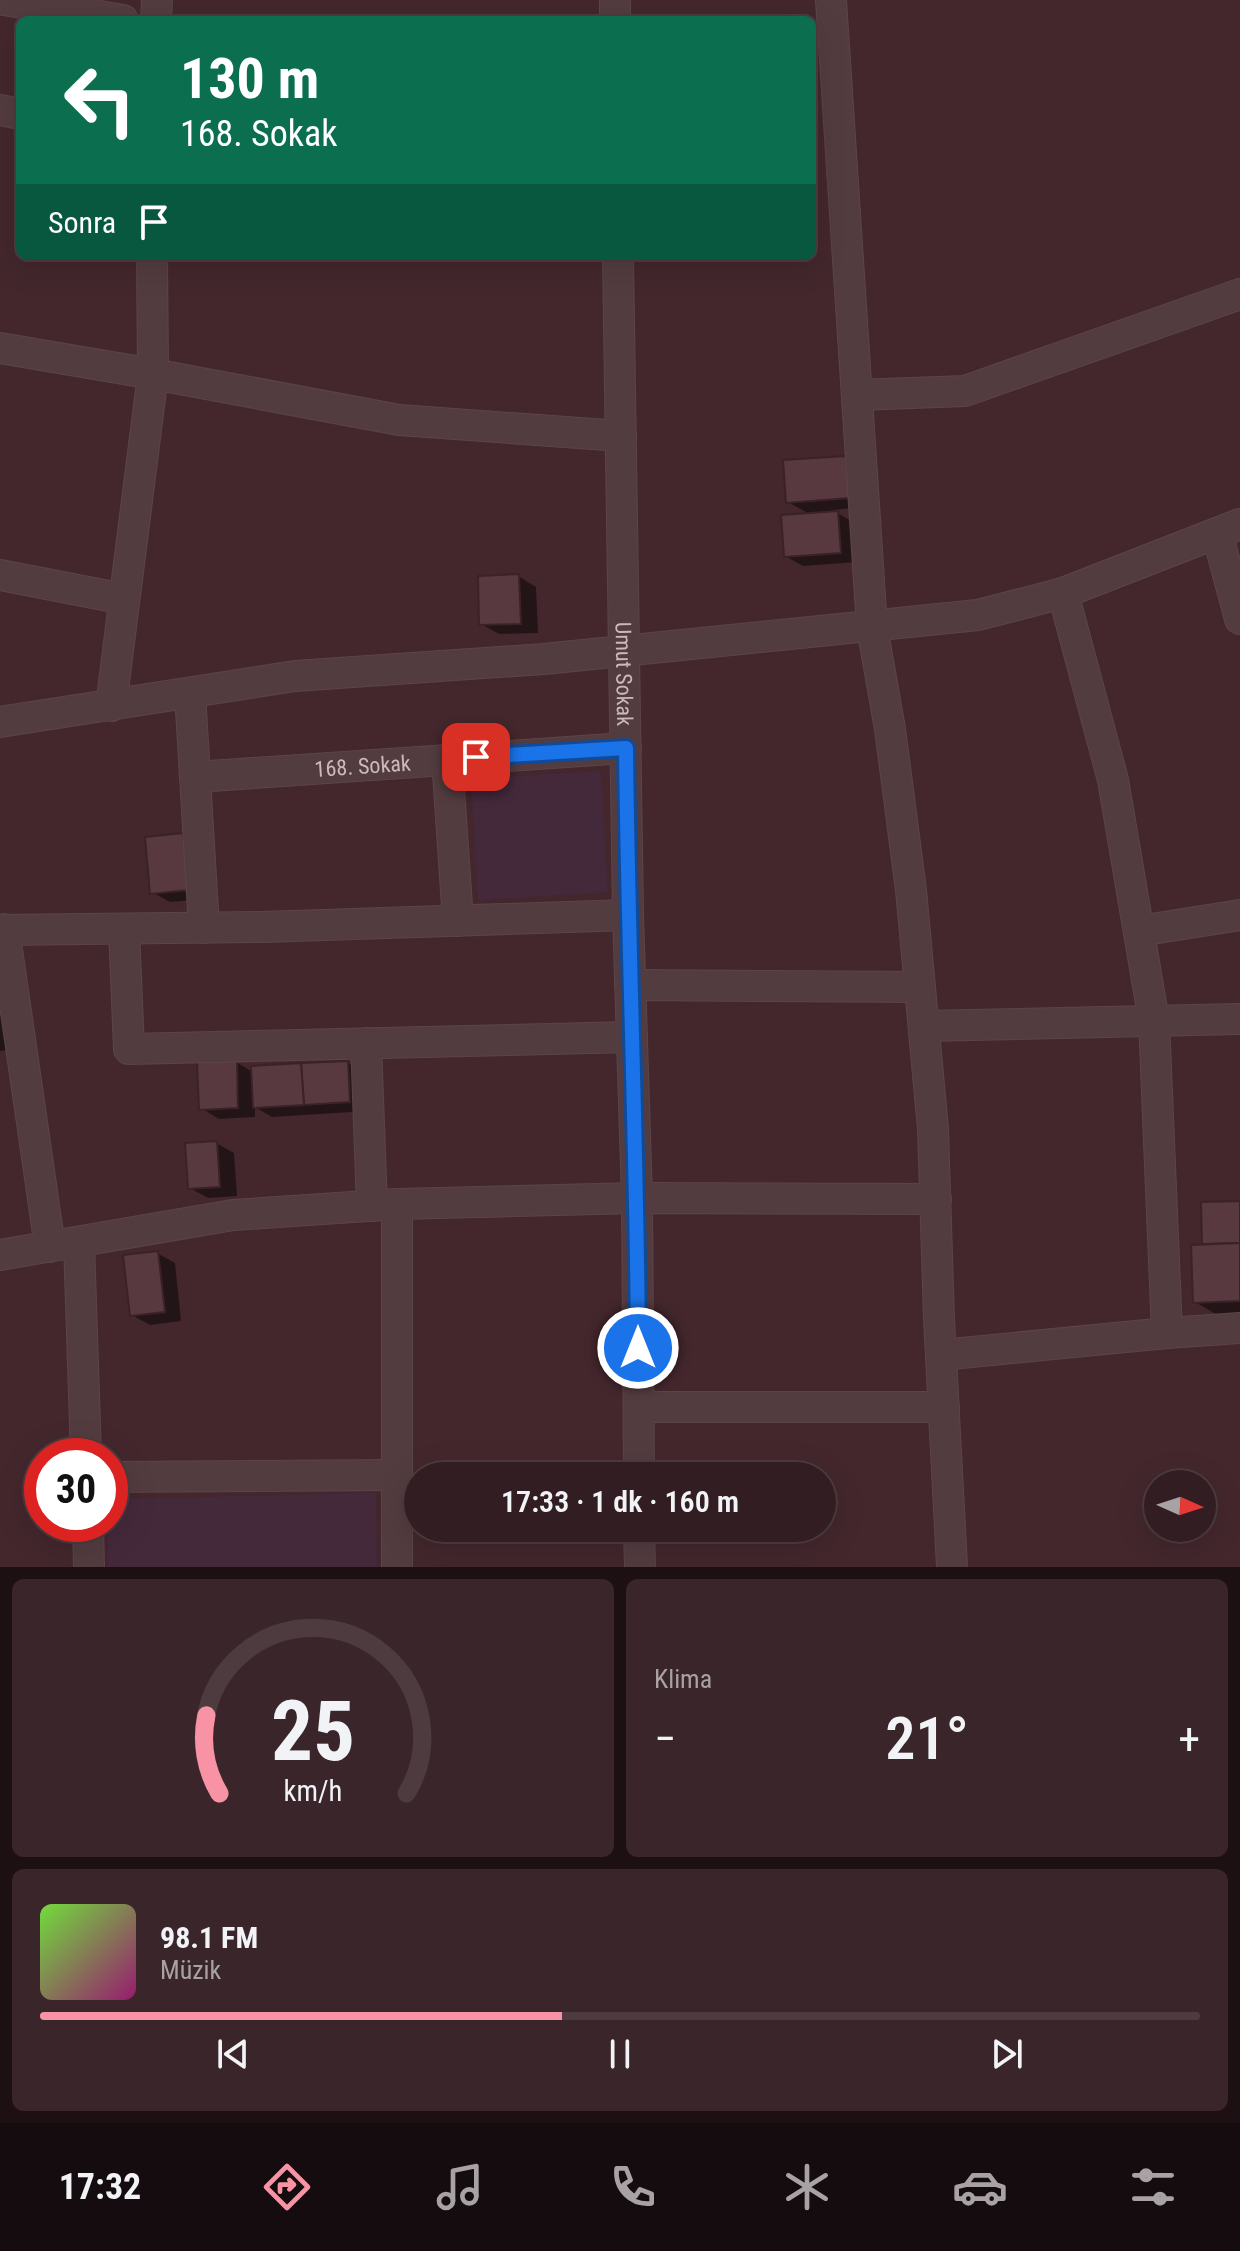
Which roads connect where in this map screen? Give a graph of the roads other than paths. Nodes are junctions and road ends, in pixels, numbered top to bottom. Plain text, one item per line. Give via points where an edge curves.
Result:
1 (4, 0) edge
2 (831, 0) edge
3 (99, 16) edge
4 (152, 260) edge
5 (618, 260) edge
6 (1240, 294) edge
7 (0, 348) edge
8 (153, 374) junction
9 (857, 395) junction
10 (621, 436) junction
11 (1228, 528) edge
12 (0, 575) edge
13 (1063, 593) junction
14 (124, 599) junction
15 (1240, 619) edge
16 (872, 627) junction
17 (624, 651) junction
18 (190, 693) junction
19 (111, 706) junction
20 (0, 722) edge
21 (626, 748) junction
22 (447, 759) junction
23 (195, 777) junction
24 (628, 915) junction
25 (1240, 915) edge
26 (458, 921) junction
27 (204, 928) junction
28 (124, 929) junction
29 (2, 930) edge
30 (1139, 931) junction
31 (630, 985) junction
32 (920, 987) junction
33 (1240, 1019) edge
34 (1154, 1021) junction
35 (924, 1026) junction
36 (632, 1037) junction
37 (366, 1043) junction
38 (637, 1198) junction
39 (936, 1199) junction
40 (385, 1205) junction
41 (64, 1245) junction
42 (0, 1255) edge
43 (1240, 1328) edge
44 (1167, 1333) junction
45 (941, 1355) junction
46 (639, 1407) junction
47 (944, 1407) junction
48 (84, 1438) edge
49 (639, 1462) edge
50 (397, 1475) junction
51 (128, 1477) edge
52 (88, 1542) edge
53 (639, 1542) edge
54 (89, 1567) edge
55 (397, 1567) edge
56 (640, 1567) edge
57 (952, 1567) edge

1 - 3 street
2 - 9 street
4 - 8 street
5 - 10 street, Umut Sokak
6 - 9 street via 965,391
7 - 8 street
8 - 10 street via 399,420
8 - 14 street
9 - 16 street
10 - 17 street, Umut Sokak
11 - 13 street
11 - 15 street
12 - 14 street
13 - 16 street via 978,615
13 - 30 street via 1113,780
14 - 19 street
16 - 17 street
16 - 32 street via 890,729
17 - 18 street via 295,676
17 - 21 street, Umut Sokak
18 - 19 street
18 - 23 street
19 - 20 street
21 - 22 street, 168. Sokak
21 - 24 street, Umut Sokak
22 - 23 street, 168. Sokak
22 - 26 street
23 - 27 street
24 - 26 street
24 - 31 street, Umut Sokak
25 - 30 street
26 - 27 street
27 - 28 street
28 - 29 street
28 - 37 street via 129,1049
29 - 41 street
30 - 34 street
31 - 32 street
31 - 36 street, Umut Sokak
32 - 35 street
33 - 34 street
34 - 35 street
34 - 44 street
35 - 39 street
36 - 37 street
36 - 38 street, Umut Sokak
37 - 40 street
38 - 39 street
38 - 40 street
38 - 46 street, Umut Sokak
39 - 45 street
40 - 41 street via 233,1215
40 - 50 street
41 - 42 street
41 - 48 street
43 - 44 street
44 - 45 street
45 - 47 street
46 - 47 street
46 - 49 street, Umut Sokak
47 - 57 street
50 - 51 street
50 - 55 street
52 - 54 street
53 - 56 street

